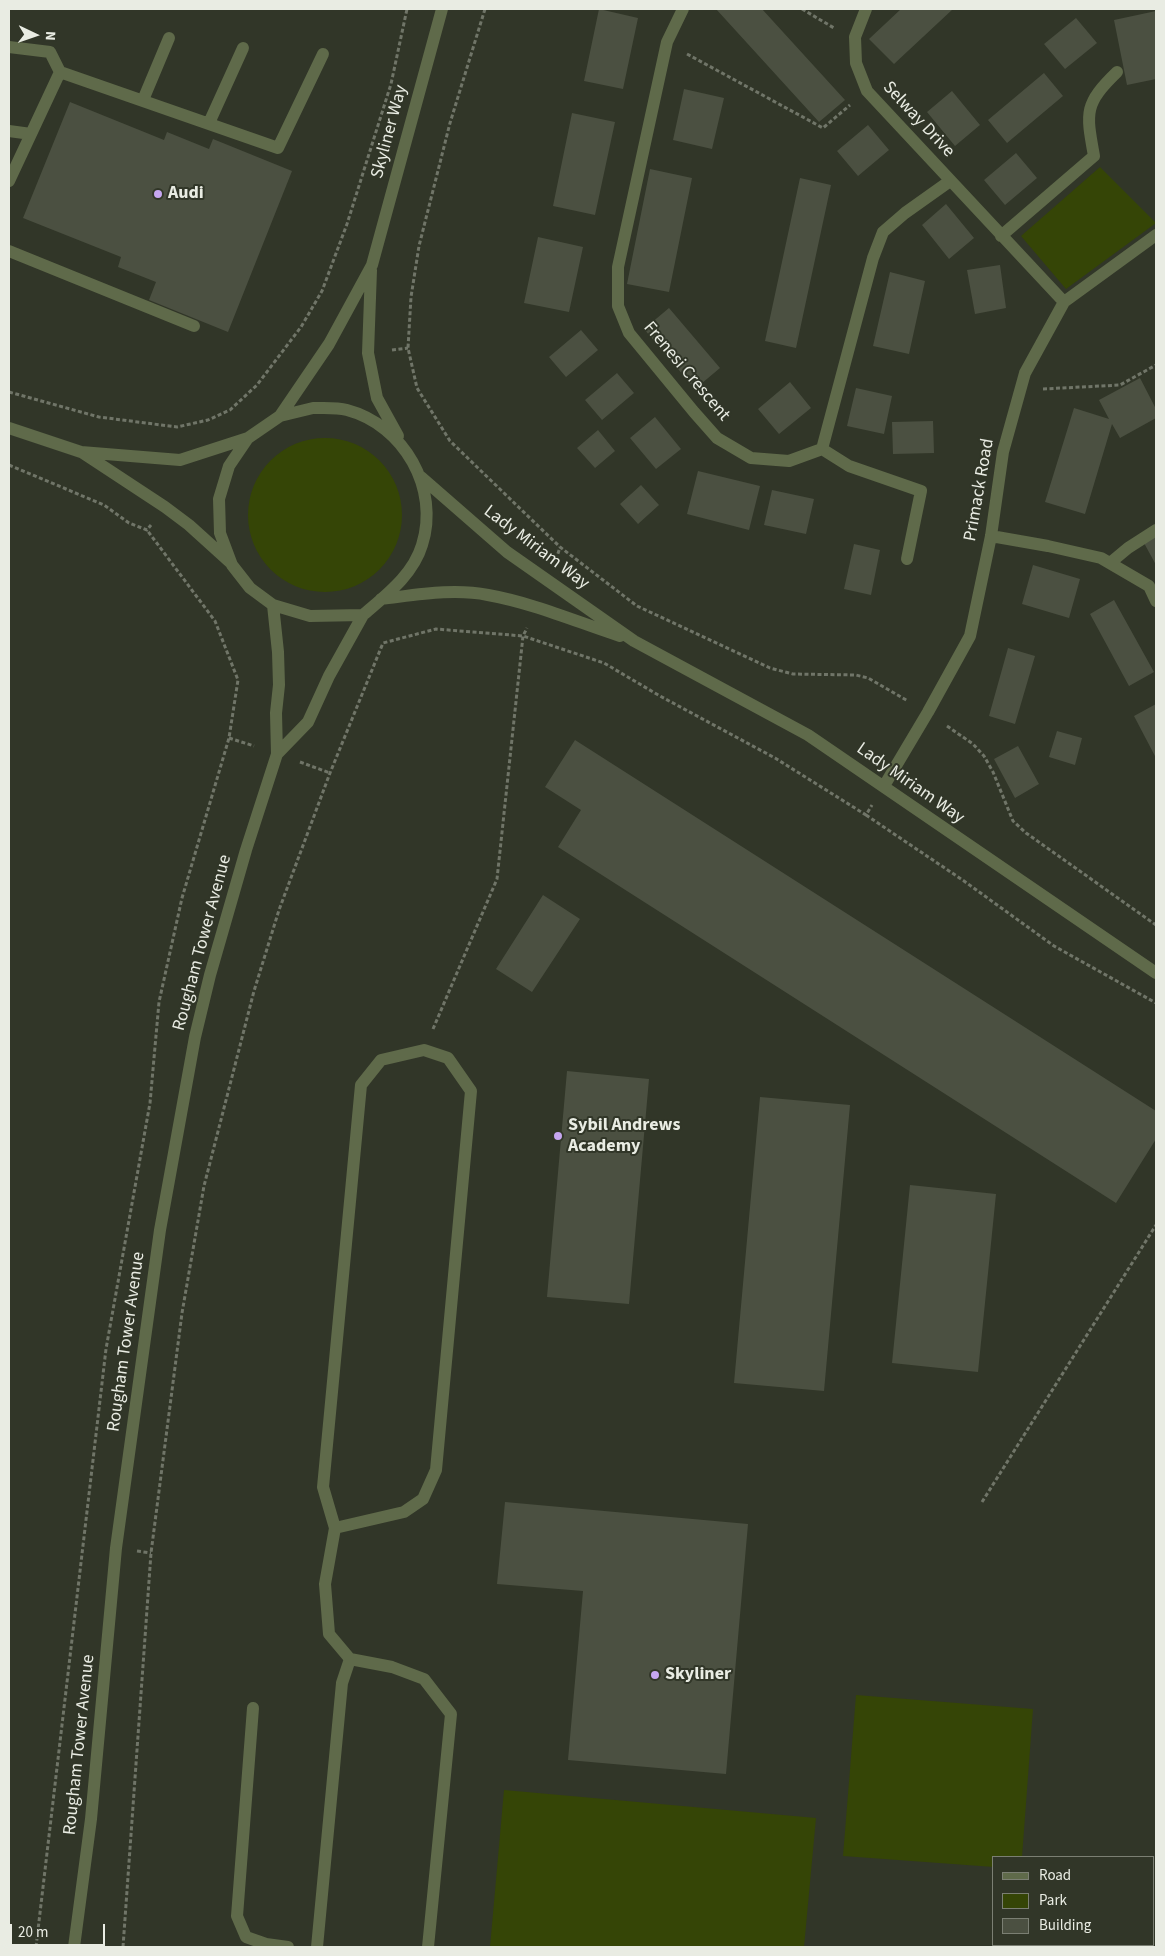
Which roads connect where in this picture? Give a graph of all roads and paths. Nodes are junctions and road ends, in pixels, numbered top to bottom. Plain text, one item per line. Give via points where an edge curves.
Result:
1 (407, 9) edge
2 (442, 9) edge
3 (485, 9) edge
4 (683, 9) edge
5 (802, 9) edge
6 (866, 9) edge
7 (855, 37) junction
8 (170, 38) dead end
9 (667, 42) junction
10 (9, 46) edge
11 (243, 48) dead end
12 (323, 54) dead end
13 (60, 72) junction
14 (1117, 72) dead end
15 (867, 91) junction
16 (143, 100) junction
17 (209, 123) junction
18 (9, 131) edge
19 (31, 134) junction
20 (950, 180) junction
21 (9, 181) edge
22 (1156, 235) edge
23 (1001, 236) junction
24 (9, 251) edge
25 (372, 265) junction
26 (1064, 302) junction
27 (194, 326) dead end
28 (1156, 365) edge
29 (1020, 390) junction
30 (9, 392) edge
31 (280, 416) junction
32 (9, 428) edge
33 (248, 438) junction
34 (403, 446) junction
35 (822, 449) junction
36 (81, 452) junction
37 (421, 478) junction
38 (147, 530) dead end
39 (1156, 530) edge
40 (991, 536) junction
41 (906, 559) dead end
42 (1110, 563) junction
43 (232, 565) junction
44 (381, 599) junction
45 (1156, 601) edge
46 (274, 605) junction
47 (364, 615) junction
48 (523, 636) dead end
49 (634, 641) junction
50 (928, 712) junction
51 (277, 754) junction
52 (884, 786) junction
53 (866, 815) dead end
54 (1156, 925) edge
55 (1156, 973) edge
56 (1156, 1004) edge
57 (424, 1050) junction
58 (1156, 1224) edge
59 (982, 1502) dead end
60 (335, 1528) junction
61 (350, 1659) junction
62 (253, 1708) dead end
63 (36, 1947) edge
64 (74, 1947) edge
65 (288, 1947) edge
66 (317, 1947) edge
67 (428, 1947) edge

1 - 30 path via 391,84 347,224 322,291 301,327 257,384 230,410 208,420 177,427 99,417
2 - 25 street, Skyliner Way
3 - 50 path via 450,123 419,246 411,297 408,348 417,388 450,441 560,548 637,606 770,668 794,674 868,678
4 - 9 street
5 - 7 path via 823,23
6 - 7 street, Selway Drive
7 - 15 street, Selway Drive via 856,63
8 - 16 street
9 - 15 path via 822,128
9 - 35 street, Frenesi Crescent via 618,267 618,306 629,333 717,438 751,458 789,461
10 - 13 street via 50,52
11 - 17 street
12 - 17 street via 278,148
13 - 16 street
13 - 19 street
14 - 23 street via 1098,90 1090,106 1089,128 1094,156
15 - 20 street, Selway Drive
16 - 17 street
18 - 19 street
19 - 21 street
20 - 23 street, Selway Drive
20 - 35 street via 883,232 873,258
22 - 26 street, Primack Road
23 - 26 street, Selway Drive
24 - 27 street
25 - 31 street, Skyliner Way via 329,344
25 - 34 street, Skyliner Way via 368,353 377,398
26 - 29 street, Primack Road via 1025,373
28 - 29 path via 1120,385
29 - 40 street, Primack Road via 1003,452
31 - 33 street
31 - 34 street via 312,408 346,410 378,423
32 - 36 street
33 - 36 street via 180,460
33 - 43 street via 228,466 219,499 220,533
34 - 37 street, Skyliner Way
35 - 41 street via 849,466 921,490
36 - 43 street via 165,507
37 - 44 street, Rougham Tower Avenue via 428,512 422,546 406,576
37 - 49 street, Lady Miriam Way via 507,552
38 - 63 path via 215,621 238,680 229,738 182,898 159,1002 150,1103 106,1349
39 - 42 street
40 - 42 street via 1101,558
40 - 50 street, Primack Road via 970,636
42 - 45 street via 1148,586
43 - 46 street via 250,588
44 - 47 street, Rougham Tower Avenue
44 - 49 street, Lady Miriam Way via 448,592 487,595
46 - 47 street via 310,616
46 - 51 street, Rougham Tower Avenue via 279,686
47 - 51 street, Rougham Tower Avenue via 329,676 308,722
48 - 57 path via 497,879
49 - 52 street, Lady Miriam Way via 808,735
50 - 52 street, Primack Road
50 - 54 path via 973,744 984,756 1013,821
51 - 64 street, Rougham Tower Avenue via 246,850 195,1037 160,1230 116,1548 90,1819
52 - 55 street, Lady Miriam Way
53 - 56 path via 1054,946
57 - 60 street via 381,1060 361,1085 323,1486
57 - 60 street via 448,1058 471,1091 436,1470 423,1499 404,1512
58 - 59 path
60 - 61 street via 326,1584 329,1634
61 - 66 street via 342,1683
61 - 67 street via 392,1667 424,1679 451,1714
62 - 65 street via 237,1916 246,1937

